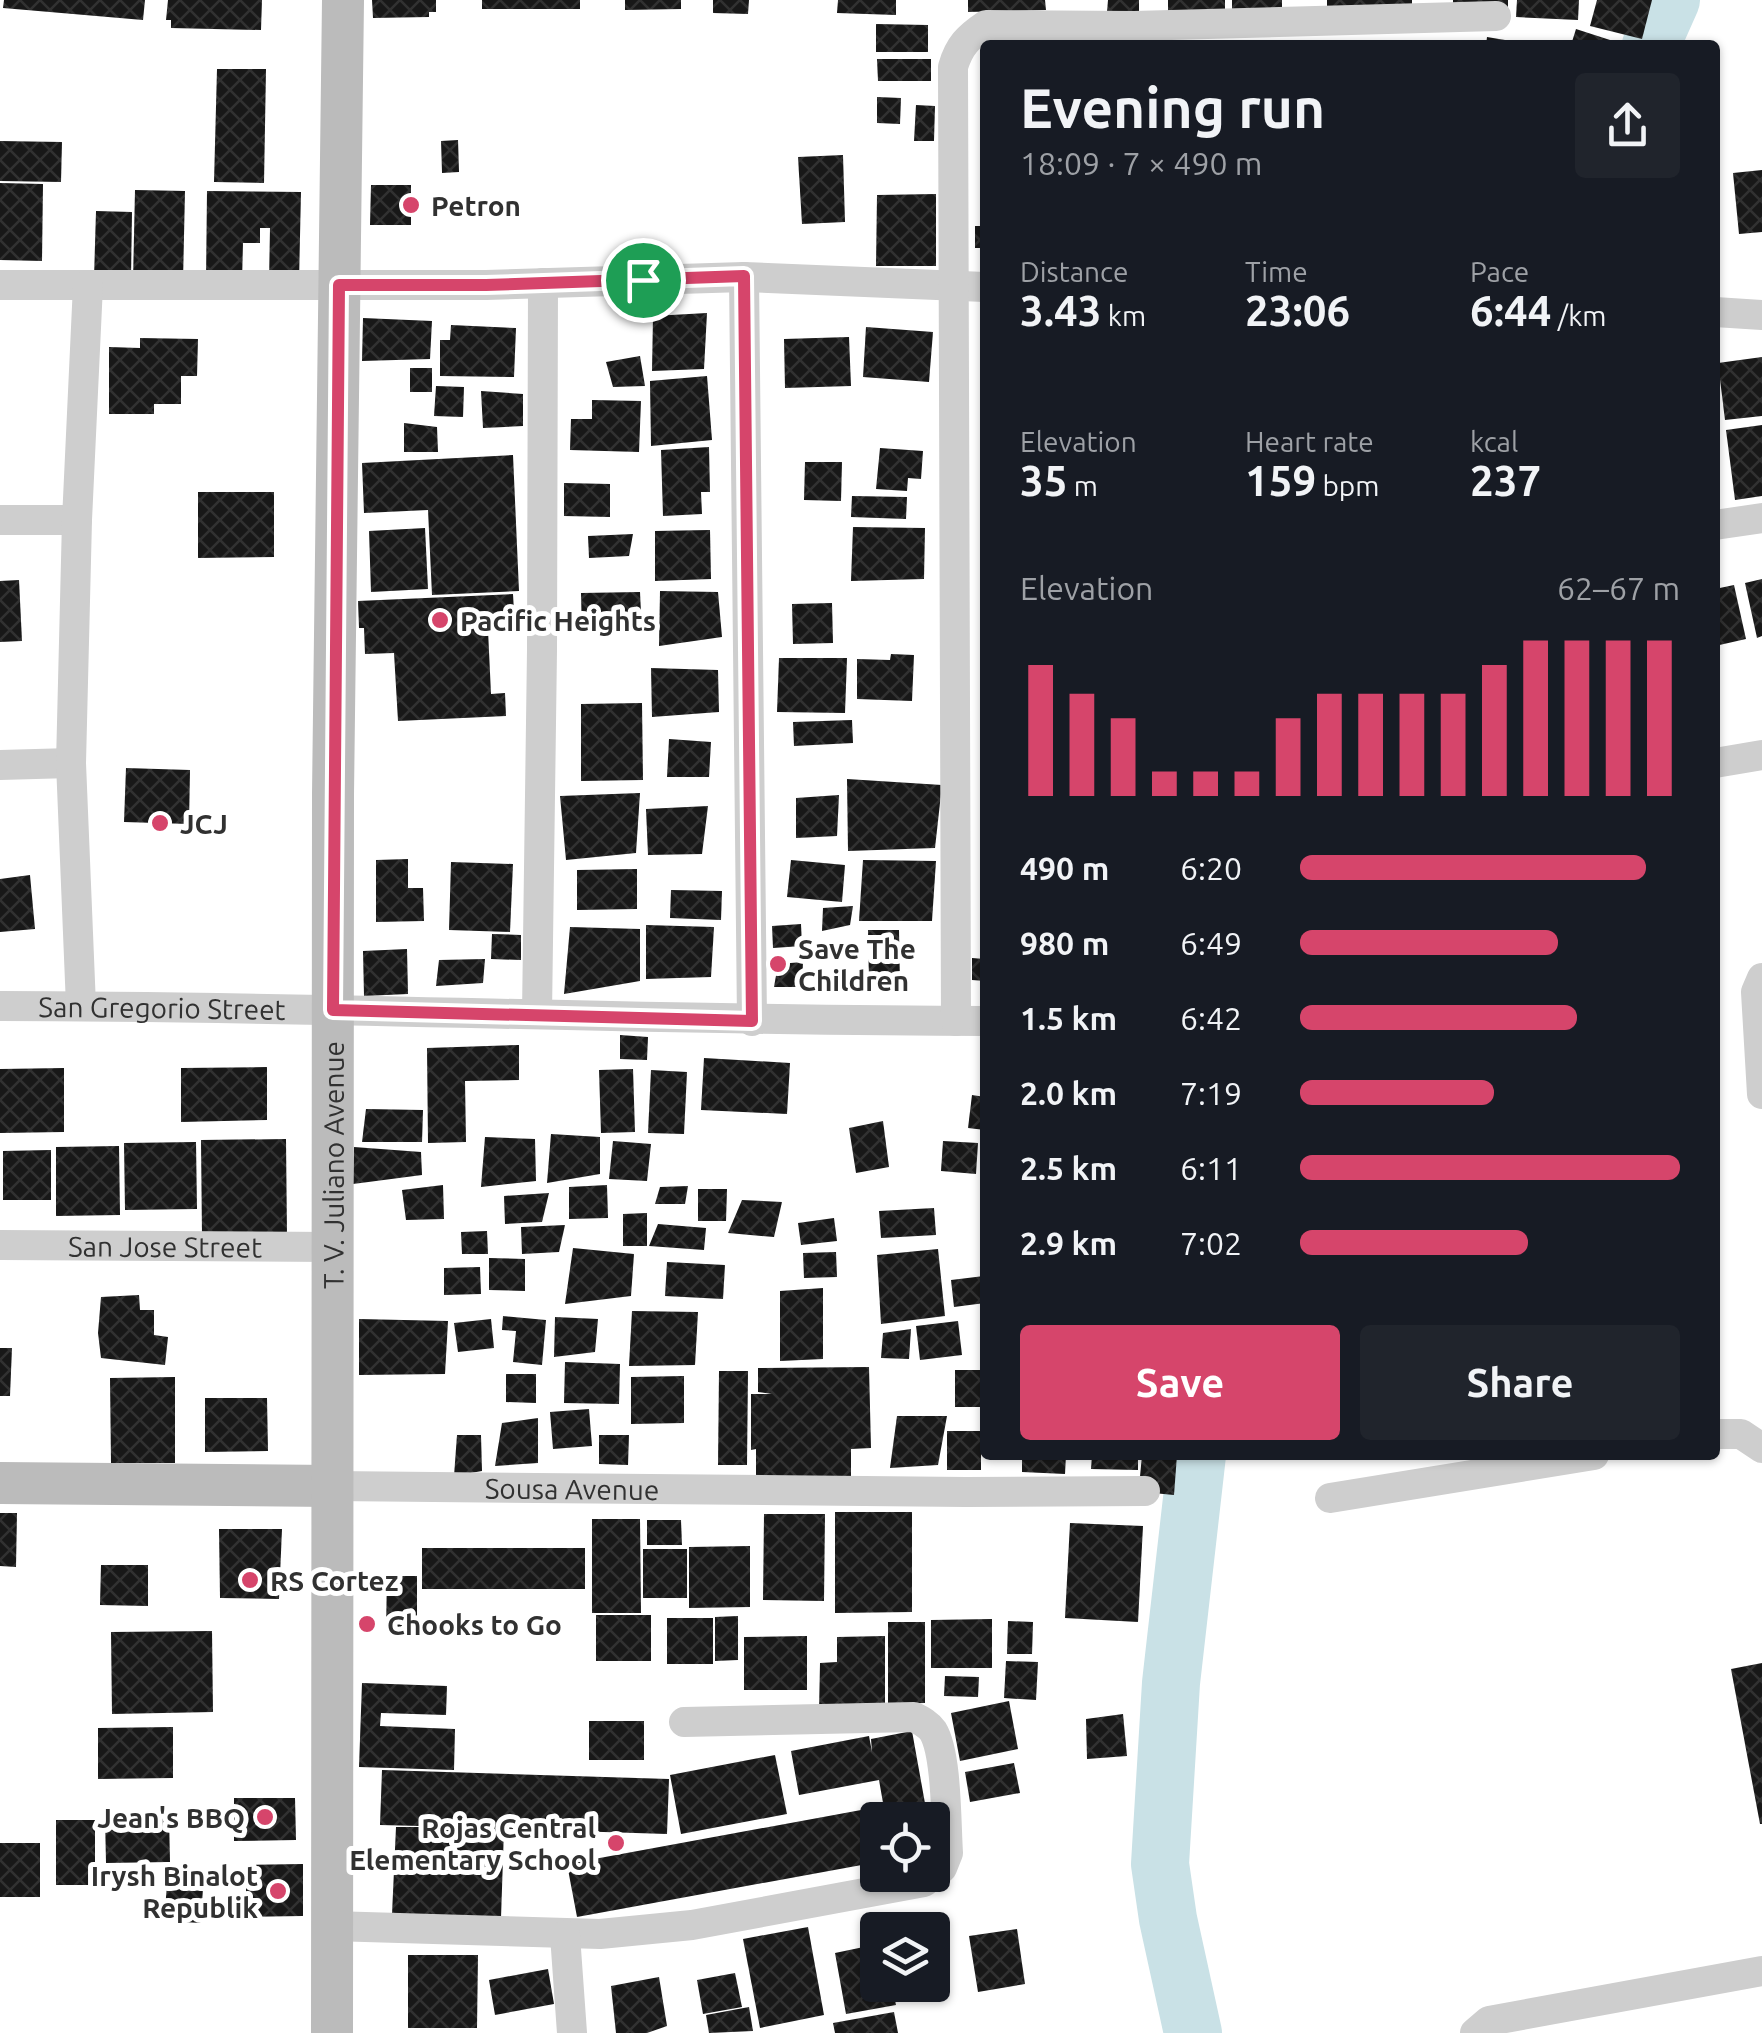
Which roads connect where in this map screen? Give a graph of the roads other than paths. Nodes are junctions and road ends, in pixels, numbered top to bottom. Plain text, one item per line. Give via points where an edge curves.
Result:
1 (344, 0) edge
2 (1496, 16) dead end
3 (744, 276) junction
4 (543, 283) junction
5 (0, 285) edge
6 (88, 285) junction
7 (339, 285) junction
8 (980, 287) edge
9 (954, 288) junction
10 (1720, 312) edge
11 (1762, 316) edge
12 (1762, 518) edge
13 (0, 520) edge
14 (77, 520) junction
15 (1720, 524) edge
16 (1762, 754) edge
17 (1720, 762) edge
18 (0, 764) edge
19 (71, 764) junction
20 (1762, 978) edge
21 (0, 1006) edge
22 (81, 1006) junction
23 (333, 1010) junction
24 (537, 1014) junction
25 (752, 1021) junction
26 (970, 1021) edge
27 (1762, 1094) edge
28 (0, 1245) edge
29 (332, 1247) junction
30 (1720, 1434) edge
31 (1762, 1448) edge
32 (1563, 1460) edge
33 (0, 1483) edge
34 (332, 1486) junction
35 (1145, 1490) dead end
36 (1330, 1498) dead end
37 (684, 1722) dead end
38 (330, 1926) junction
39 (565, 1935) junction
40 (1762, 1970) edge
41 (332, 2033) edge
42 (572, 2033) edge
43 (1475, 2033) edge

1 - 7 main road, T. V. Juliano Avenue
2 - 9 street via 986,25 968,37 953,67
3 - 4 street
3 - 9 street
3 - 25 street
4 - 7 street
4 - 24 street
5 - 6 street
6 - 7 street
6 - 14 street
7 - 23 main road, T. V. Juliano Avenue
8 - 9 street
9 - 26 street
10 - 11 street
12 - 15 street
13 - 14 street
14 - 19 street
16 - 17 street
18 - 19 street
19 - 22 street
20 - 27 street via 1756,992
21 - 22 street, San Gregorio Street
22 - 23 street, San Gregorio Street
23 - 24 street, San Gregorio Street
23 - 29 main road, T. V. Juliano Avenue
24 - 25 street, San Gregorio Street
25 - 26 street, San Gregorio Street
28 - 29 street, San Jose Street
29 - 34 main road, T. V. Juliano Avenue
30 - 31 street via 1740,1434
32 - 36 street
33 - 34 main road, Sousa Avenue
34 - 35 street, Sousa Avenue
34 - 38 main road, T. V. Juliano Avenue
37 - 39 street via 926,1722 940,1752 948,1853 942,1868 924,1882 692,1925
38 - 39 street
38 - 41 main road, T. V. Juliano Avenue
39 - 42 street
40 - 43 street via 1489,2021

